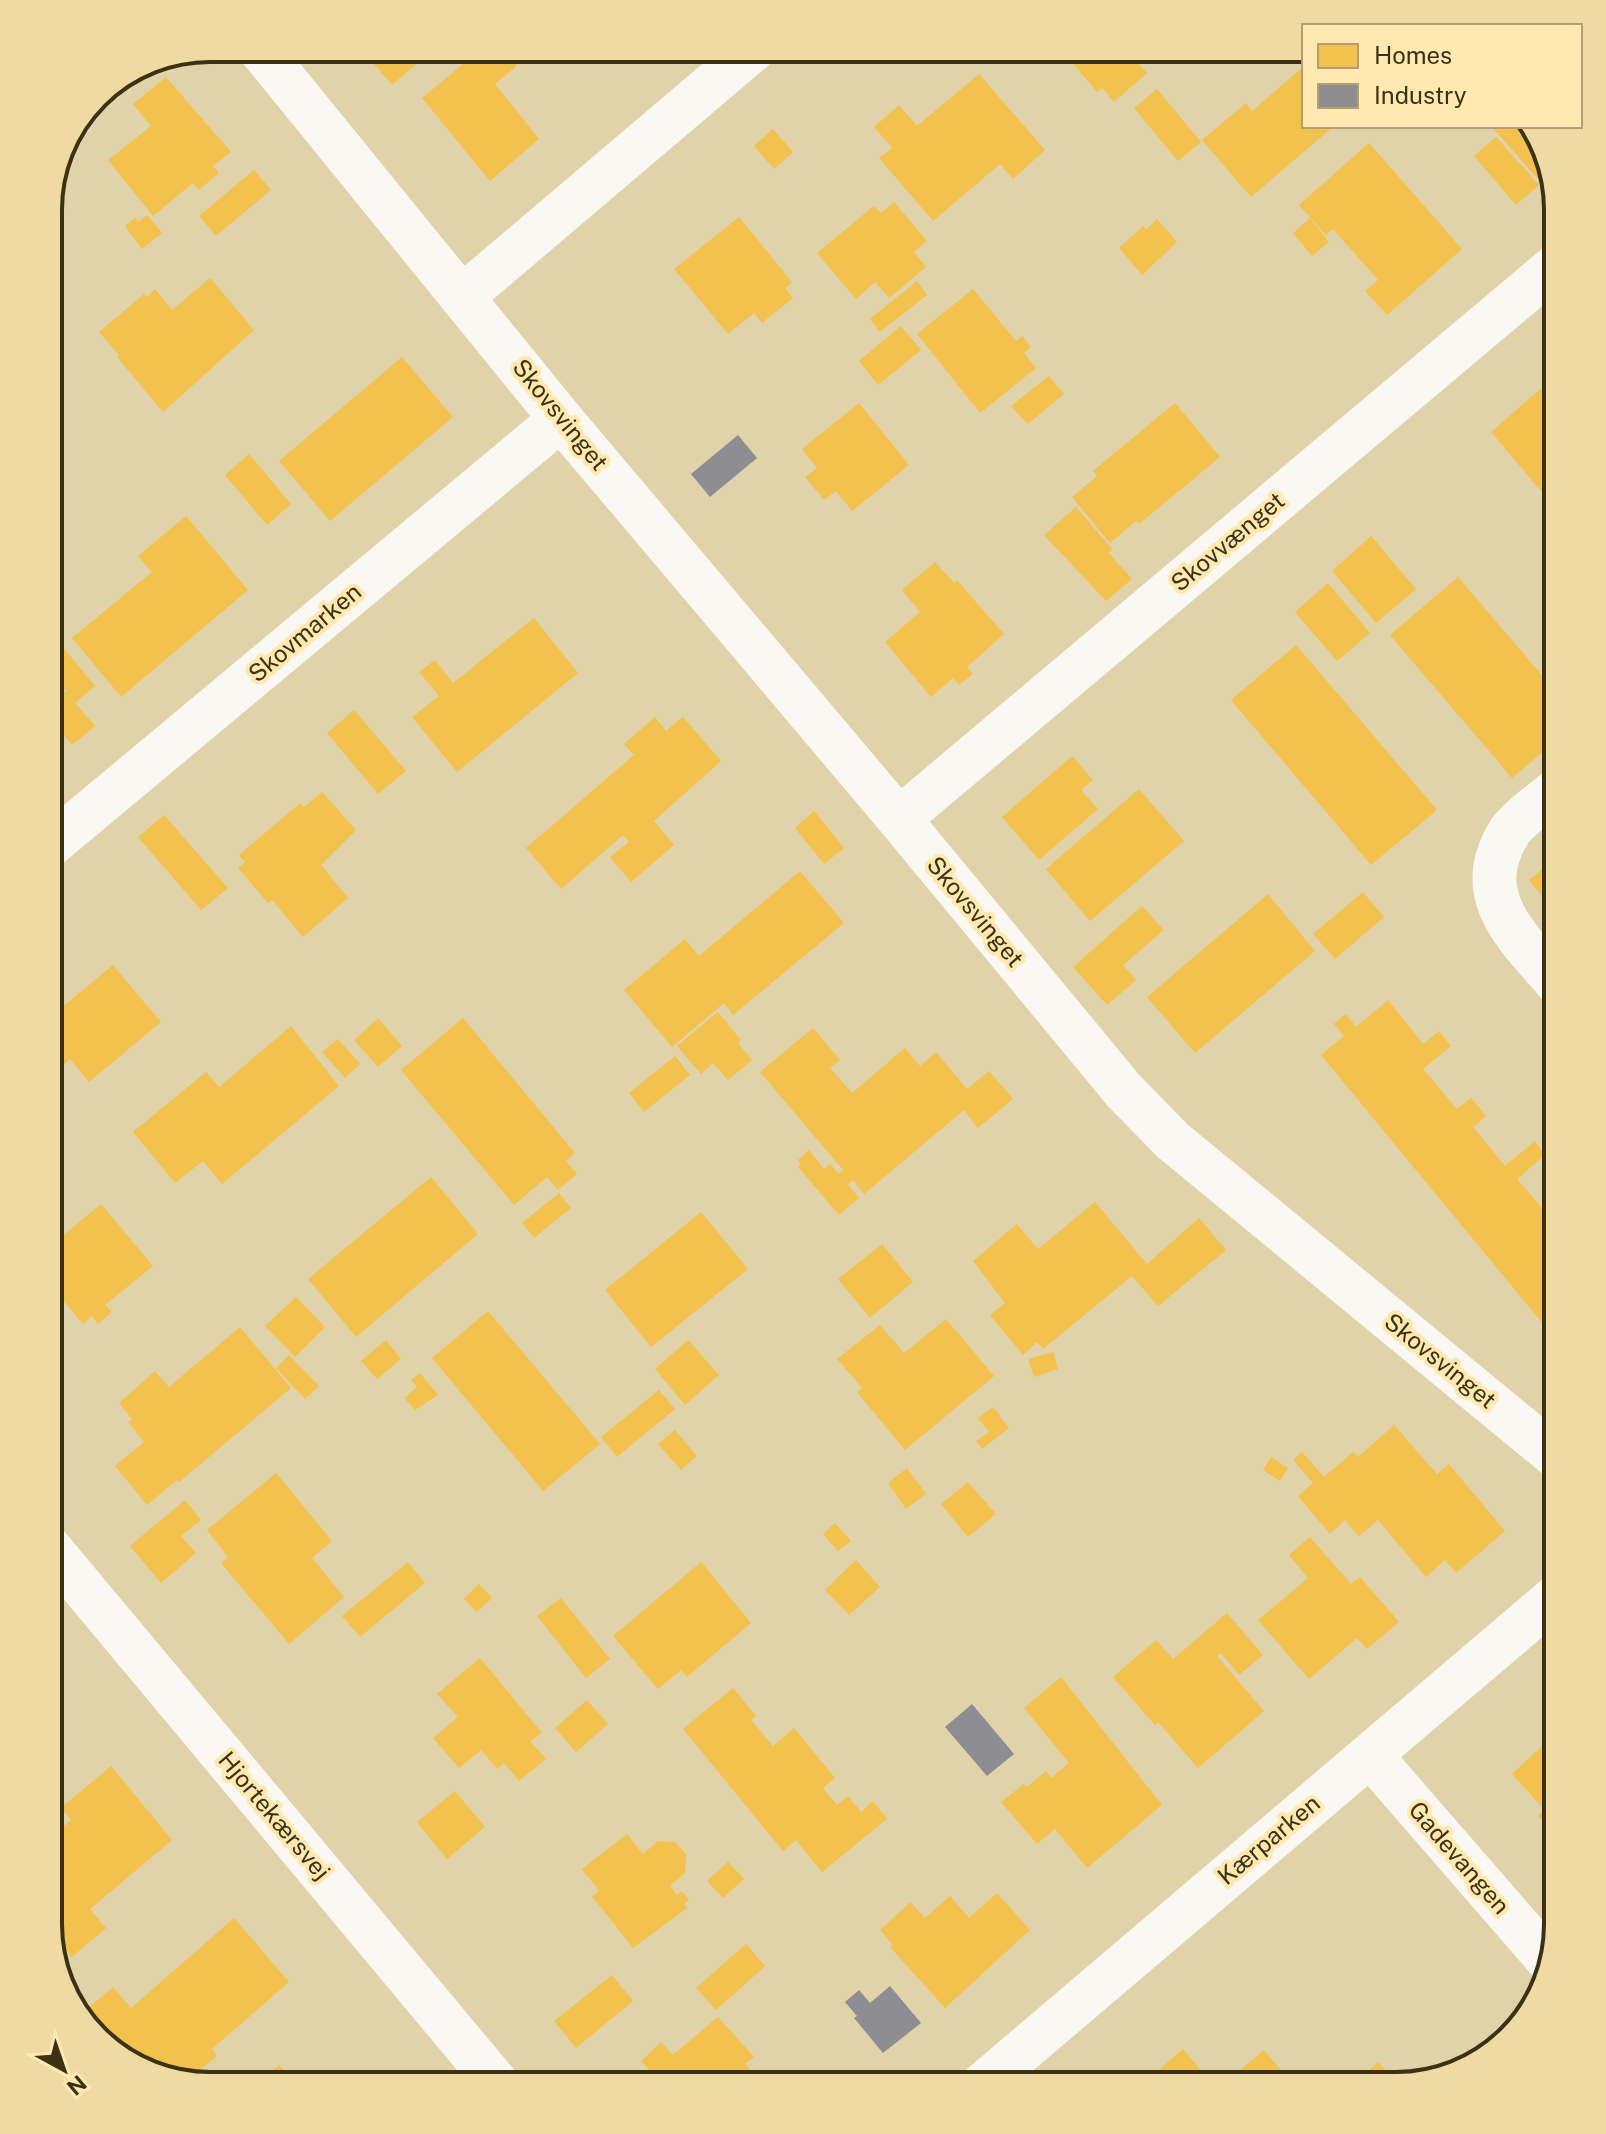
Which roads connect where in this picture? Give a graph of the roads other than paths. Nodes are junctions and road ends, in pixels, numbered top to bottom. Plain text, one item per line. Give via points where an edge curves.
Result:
1 (271, 62) edge
2 (739, 62) edge
3 (1544, 276) edge
4 (463, 296) junction
5 (561, 419) junction
6 (1544, 801) edge
7 (899, 819) junction
8 (62, 835) edge
9 (1544, 967) edge
10 (1544, 1446) edge
11 (62, 1563) edge
12 (1544, 1607) edge
13 (1370, 1755) junction
14 (1541, 1952) edge
15 (487, 2072) edge
16 (997, 2072) edge

1 - 4 street, Skovsvinget
2 - 4 street
3 - 7 street, Skovvænget
4 - 5 street, Skovsvinget
5 - 7 street, Skovsvinget
5 - 8 street, Skovmarken
6 - 9 street via 1508,832 1495,865 1494,894 1508,925
7 - 10 street, Skovsvinget via 1124,1091 1173,1141
11 - 15 street, Hjortekærsvej
12 - 13 street, Kærparken
13 - 14 street, Gadevangen
13 - 16 street, Kærparken

